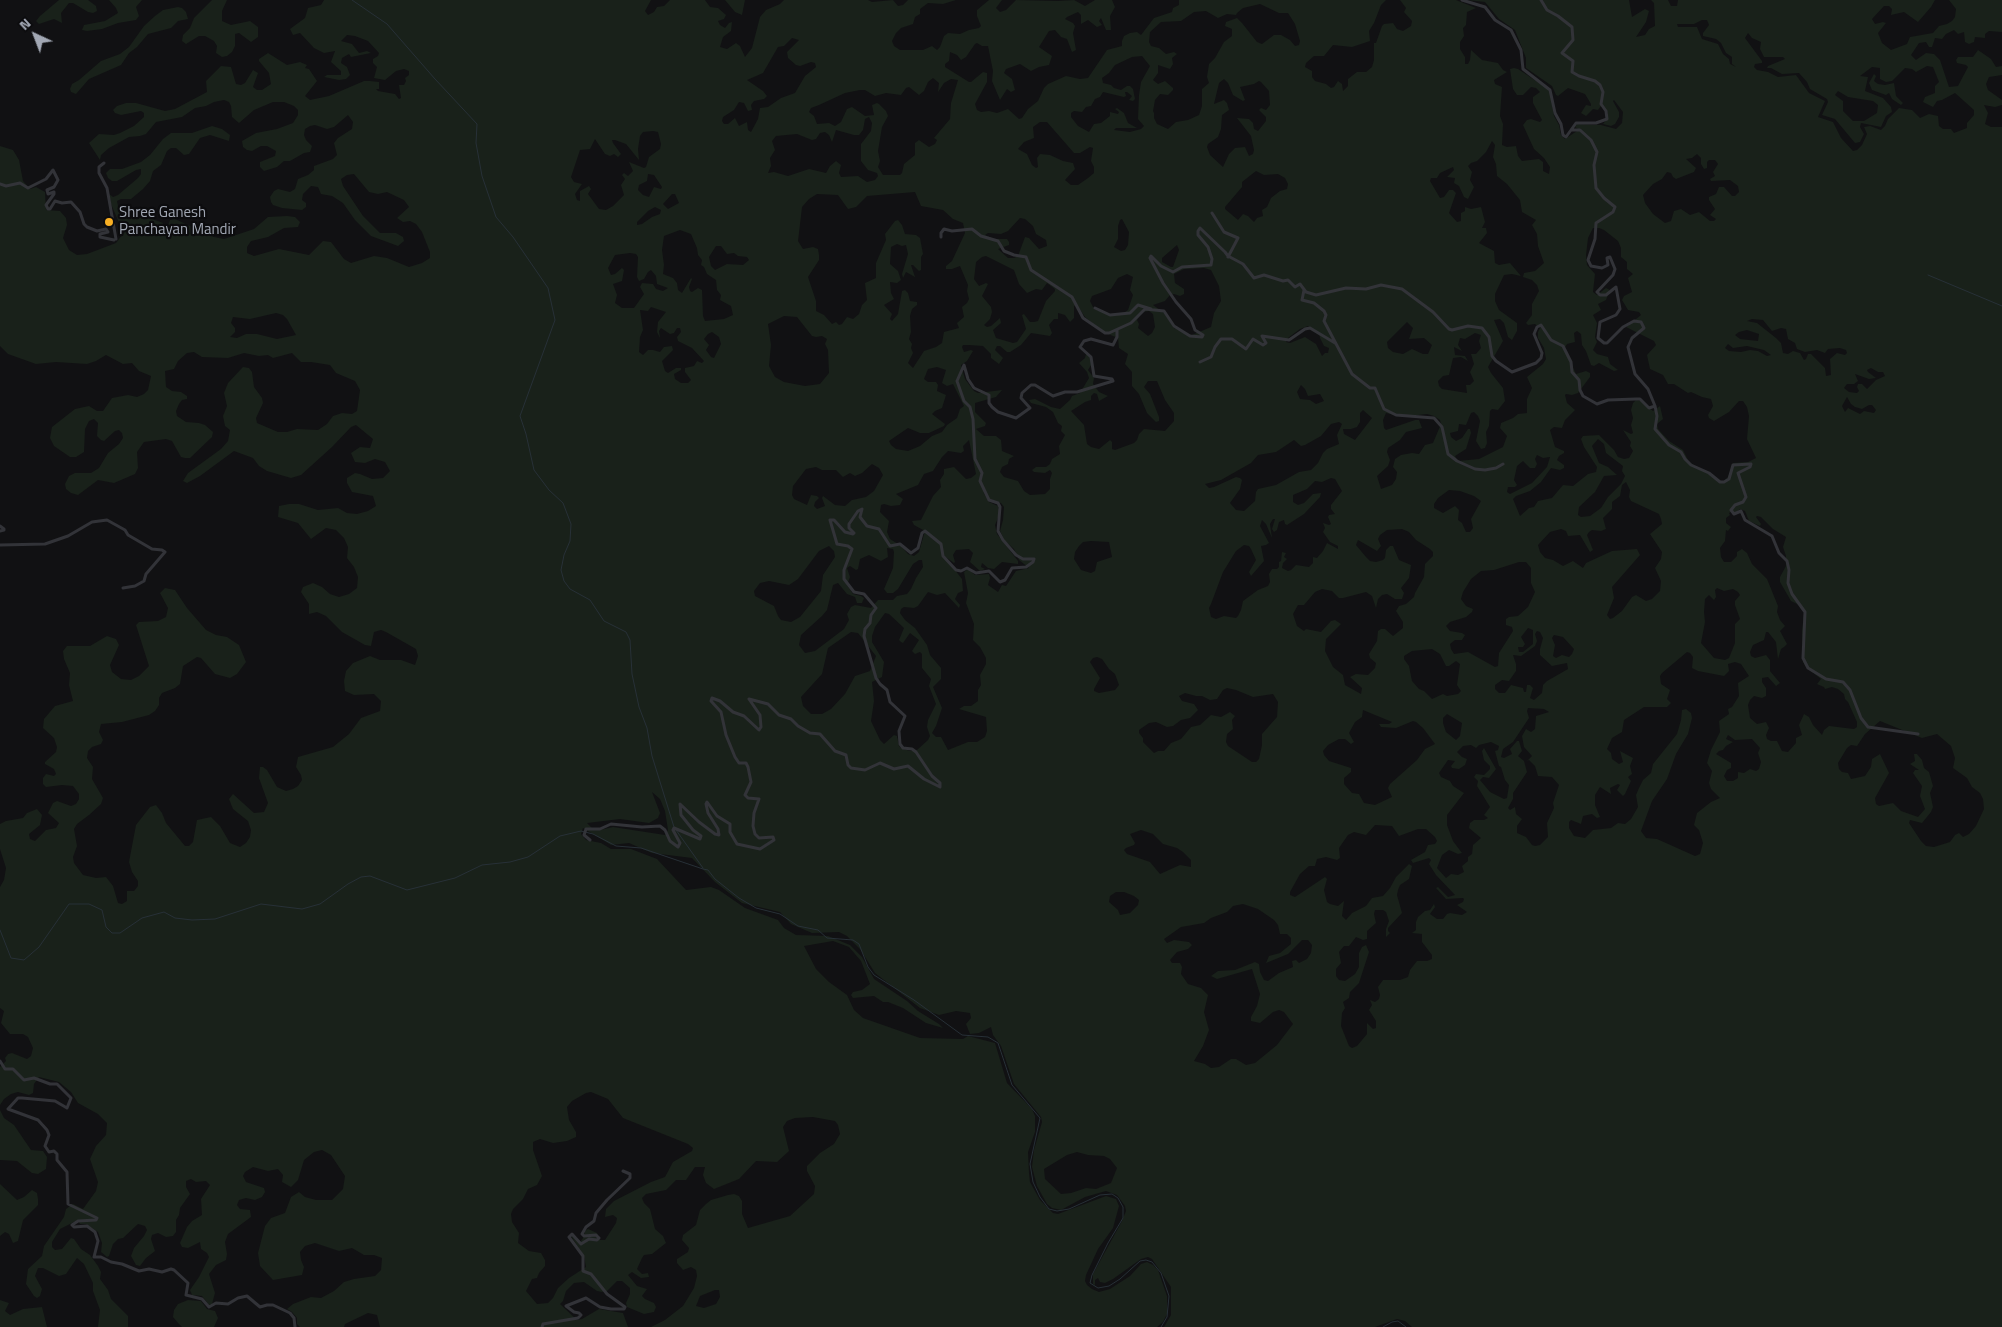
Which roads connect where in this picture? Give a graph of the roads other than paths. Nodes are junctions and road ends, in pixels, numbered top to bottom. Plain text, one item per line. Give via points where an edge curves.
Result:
1 (1462, 0) edge
2 (1541, 0) edge
3 (1571, 130) junction
4 (104, 163) dead end
5 (0, 184) edge
6 (1212, 213) dead end
7 (941, 237) dead end
8 (1228, 257) junction
9 (1304, 290) junction
10 (1095, 308) dead end
11 (1156, 311) junction
12 (1117, 330) junction
13 (1336, 343) junction
14 (1200, 362) dead end
15 (1655, 406) junction
16 (1503, 464) dead end
17 (0, 526) edge
18 (0, 531) edge
19 (0, 545) edge
20 (123, 588) dead end
21 (1918, 734) dead end
22 (590, 840) dead end
23 (0, 1061) edge
24 (623, 1171) dead end
25 (295, 1327) edge
26 (542, 1327) edge

1 - 3 street via 1485,7 1495,20 1511,30 1521,50 1523,69 1552,92 1563,136
2 - 3 street via 1547,10 1572,27 1573,40 1562,53 1573,60 1572,72 1595,81 1602,88 1601,102 1607,119 1596,123 1580,122
3 - 15 street via 1580,130 1591,140 1597,152 1594,165 1596,188 1615,207 1613,212 1596,223 1594,243 1588,258 1590,265 1601,268 1608,264 1608,256 1611,258 1615,272 1597,292 1606,295 1616,287 1620,304 1616,315 1600,323 1598,337 1607,343 1629,323 1638,320 1644,325 1628,347 1634,371 1648,389
4 - 5 street via 99,167 107,188 115,239 100,237 100,234 108,232 106,229 97,231 87,227 71,202 55,201 48,209 46,205 54,192 48,194 47,190 58,180 53,170 46,179 28,188 20,182 6,186
6 - 8 street via 1224,232 1238,238
7 - 12 street via 944,228 952,231 972,229 981,236 998,241 1004,251 1026,257 1031,270 1072,297 1083,318 1093,326 1105,333
8 - 9 street via 1243,264 1254,278 1264,275 1288,280 1295,287 1300,284
8 - 11 street via 1200,228 1198,234 1208,247 1211,265 1182,267 1173,272 1150,258 1176,302 1203,337 1190,336 1174,326 1164,311
9 - 13 street via 1302,300 1314,303 1324,311 1324,321
9 - 15 street via 1316,295 1346,288 1396,287 1433,312 1449,329 1482,328 1494,360 1514,372 1542,358 1534,334 1540,325 1552,340 1563,346 1583,396 1598,404 1608,400 1640,399 1649,408
10 - 11 street via 1110,315 1130,313 1138,305
11 - 12 street via 1145,309 1136,319
12 - 22 street via 1112,346 1091,339 1080,347 1091,357 1094,376 1113,381 1053,396 1031,385 1021,398 1030,408 1016,418 992,407 989,395 974,388 968,379 964,365 957,381 973,419 975,459 982,473 980,481 989,500 1000,507 998,531 1016,555 1034,559 1026,567 1012,568 1000,582 989,571 956,570 943,556 942,544 925,531 918,548 911,553 900,544 890,546 879,529 867,526 860,517 862,509 849,524 853,534 830,520 837,544 852,549 844,579 854,592 864,594 876,608 864,636 876,678 887,690 890,702 905,716 899,730 900,744 916,752 940,786 924,779 908,766 894,769 880,762 865,770 851,768 846,755 835,751 820,734 810,733 766,703 749,699 760,715 759,730 744,716 712,698 721,712 735,757 748,767 750,782 745,795 759,799 754,813 754,834 758,838 773,837 774,840 760,849 738,844 730,832 730,824 717,816 707,802 708,813 719,835 680,804 681,814 700,838 674,828 680,843 678,847 660,826 611,824 585,830 584,836
13 - 14 street via 1310,328 1290,340 1262,336 1266,343 1263,344 1253,338 1246,349 1232,339 1221,339 1211,357
13 - 16 street via 1352,374 1370,388 1376,388 1384,409 1396,415 1434,418 1442,428 1448,454 1457,461 1485,470
15 - 21 street via 1655,429 1691,465 1709,473 1717,481 1729,478 1733,465 1751,464 1750,468 1738,472 1746,497 1731,510 1734,514 1741,511 1746,520 1772,536 1779,553 1787,561 1788,583 1805,612 1803,658 1808,668 1826,679 1843,682 1868,727
17 - 18 street via 4,529
19 - 20 street via 45,544 68,536 92,522 107,520 152,549 165,552 144,581
23 - 25 street via 24,1080 34,1078 57,1084 71,1098 66,1108 55,1101 18,1098 8,1108 38,1120 47,1130 49,1135 45,1146 56,1154 67,1172 68,1204 97,1218 72,1225 87,1226 95,1232 98,1241 94,1256 139,1271 174,1270 188,1283 186,1295 202,1299 209,1307 247,1296 260,1307 273,1306 290,1313
24 - 26 street via 630,1174 630,1178 603,1204 582,1234 596,1235 597,1240 589,1239 581,1244 572,1234 569,1237 582,1256 583,1271 588,1272 624,1309 600,1307 586,1298 566,1306 579,1313 578,1318 543,1324

